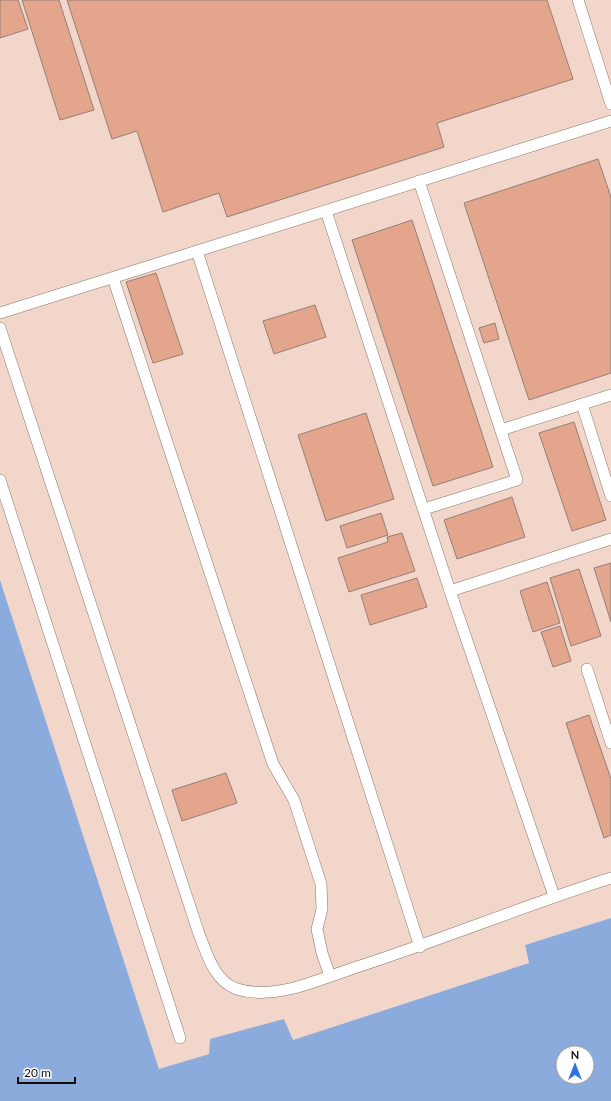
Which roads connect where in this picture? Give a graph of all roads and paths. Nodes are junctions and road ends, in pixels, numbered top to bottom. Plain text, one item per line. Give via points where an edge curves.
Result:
1 (578, 0) edge
2 (611, 104) edge
3 (611, 121) edge
4 (419, 181) junction
5 (326, 211) junction
6 (197, 251) junction
7 (113, 278) junction
8 (0, 313) edge
9 (0, 328) edge
10 (611, 395) edge
11 (582, 404) junction
12 (501, 430) junction
13 (0, 480) edge
14 (611, 496) edge
15 (424, 509) junction
16 (611, 539) edge
17 (450, 591) junction
18 (587, 670) dead end
19 (611, 743) edge
20 (611, 878) edge
21 (554, 896) junction
22 (420, 947) junction
23 (330, 976) junction
24 (180, 1038) dead end

1 - 2 lane
3 - 4 lane
4 - 5 lane
4 - 12 lane
5 - 6 lane
5 - 15 lane
6 - 7 lane
6 - 22 lane
7 - 8 lane
7 - 23 lane via 273,764 294,800 321,884 322,909 317,929
9 - 23 lane via 209,960 219,977 237,989 262,993 293,988
10 - 11 lane
11 - 12 lane
11 - 14 lane
12 - 15 lane via 517,480
13 - 24 lane
15 - 17 lane
16 - 17 lane
17 - 21 lane
18 - 19 lane
20 - 21 lane
21 - 22 lane
22 - 23 lane

